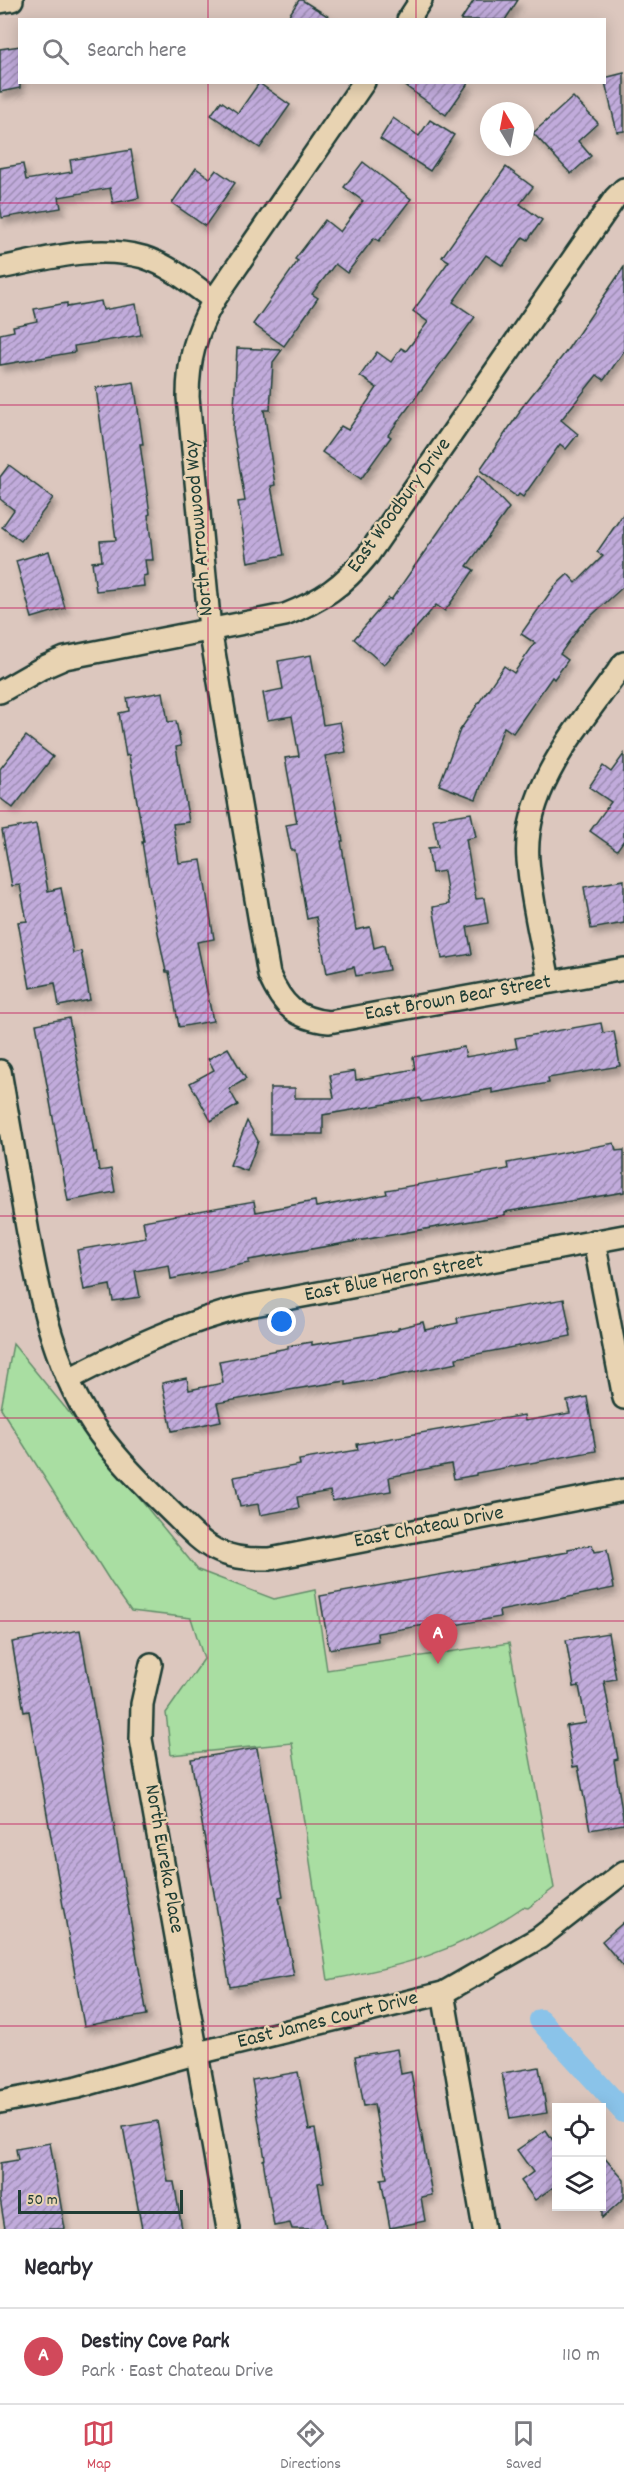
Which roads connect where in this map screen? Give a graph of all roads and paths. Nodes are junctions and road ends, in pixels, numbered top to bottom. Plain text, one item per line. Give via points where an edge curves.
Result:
1 (12, 0) edge
2 (0, 2) edge
3 (363, 84) edge
4 (624, 189) edge
5 (0, 268) edge
6 (214, 300) junction
7 (210, 629) junction
8 (624, 663) edge
9 (0, 692) edge
10 (624, 969) edge
11 (549, 982) junction
12 (294, 1011) joint
13 (0, 1071) edge
14 (624, 1236) edge
15 (594, 1241) junction
16 (69, 1379) junction
17 (624, 1398) edge
18 (624, 1490) edge
19 (151, 1664) dead end
20 (624, 1872) edge
21 (443, 1993) junction
22 (198, 2053) junction
23 (0, 2102) edge
24 (228, 2229) edge
25 (484, 2229) edge

1 - 2 street
3 - 6 street, North Arrowwood Way
4 - 7 street, East Woodbury Drive via 352,575 332,592 285,615
5 - 6 street via 111,251 144,257 170,269
6 - 7 street, North Arrowwood Way via 193,346 188,380
7 - 9 street, East Woodbury Drive via 65,658
7 - 12 street, North Arrowwood Way via 269,975 278,996
8 - 11 street via 554,764 533,810 528,860
10 - 11 street, East Brown Bear Street
11 - 12 street, East Brown Bear Street via 329,1022 311,1020
13 - 16 street via 39,1295
14 - 15 street, East Blue Heron Street
15 - 16 street, East Blue Heron Street via 249,1305 179,1327
15 - 17 street
16 - 18 street, East Chateau Drive via 93,1425 146,1487 204,1543 234,1557 270,1558
19 - 22 street, North Eureka Place via 142,1704 141,1739
20 - 21 street, East James Court Drive via 539,1938
21 - 22 street, East James Court Drive
21 - 25 street
22 - 23 street, East James Court Drive via 78,2087
22 - 24 street, North Eureka Place

